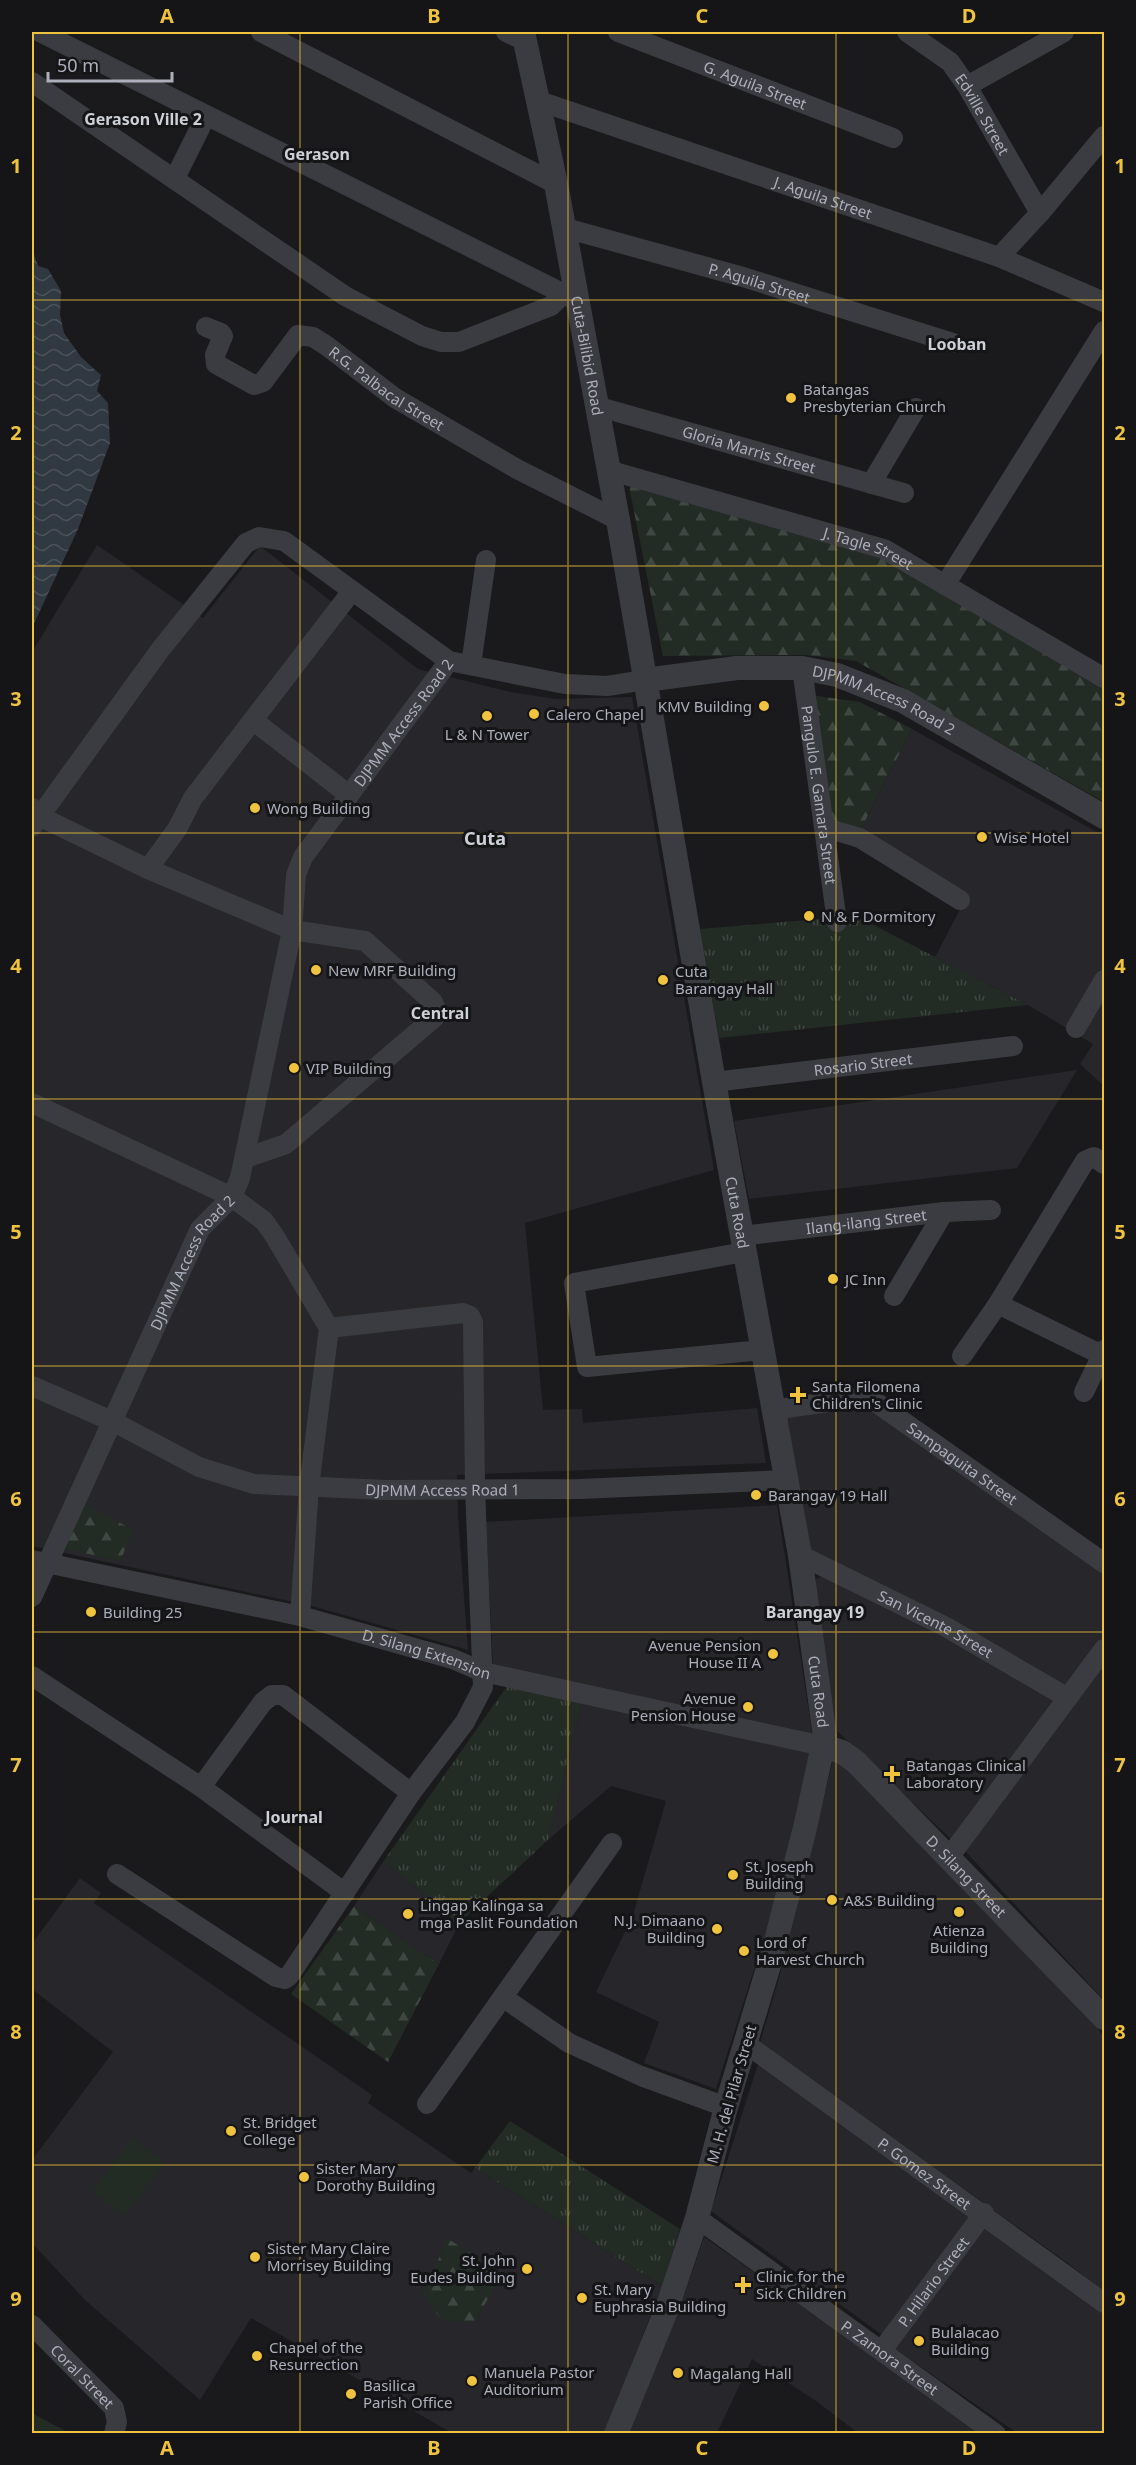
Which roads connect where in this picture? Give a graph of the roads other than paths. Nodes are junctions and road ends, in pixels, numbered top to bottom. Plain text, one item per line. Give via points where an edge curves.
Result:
1 (40, 32) edge
2 (261, 32) edge
3 (618, 32) edge
4 (907, 32) edge
5 (1064, 32) edge
6 (518, 35) edge
7 (32, 82) edge
8 (967, 86) junction
9 (539, 101) junction
10 (206, 116) junction
11 (1104, 136) edge
12 (893, 138) dead end
13 (175, 178) junction
14 (556, 184) junction
15 (1040, 213) junction
16 (565, 228) junction
17 (999, 257) junction
18 (569, 297) junction
19 (1104, 302) edge
20 (206, 327) dead end
21 (1104, 331) edge
22 (953, 343) dead end
23 (596, 406) junction
24 (916, 408) dead end
25 (608, 470) junction
26 (871, 484) junction
27 (904, 493) dead end
28 (618, 520) junction
29 (486, 560) dead end
30 (945, 585) junction
31 (352, 591) junction
32 (449, 661) junction
33 (471, 665) junction
34 (802, 668) junction
35 (1104, 678) edge
36 (645, 680) junction
37 (254, 721) junction
38 (350, 795) junction
39 (34, 817) edge
40 (1104, 817) edge
41 (826, 828) junction
42 (148, 869) junction
43 (960, 900) dead end
44 (837, 922) dead end
45 (292, 930) junction
46 (1104, 980) edge
47 (1076, 1028) dead end
48 (1013, 1046) dead end
49 (714, 1082) junction
50 (32, 1103) edge
51 (246, 1158) junction
52 (1104, 1164) edge
53 (232, 1197) junction
54 (991, 1210) dead end
55 (944, 1212) junction
56 (743, 1244) junction
57 (894, 1296) dead end
58 (998, 1304) junction
59 (329, 1328) junction
60 (762, 1350) junction
61 (1103, 1352) edge
62 (962, 1356) dead end
63 (32, 1386) edge
64 (1084, 1392) dead end
65 (773, 1410) junction
66 (114, 1422) junction
67 (786, 1480) junction
68 (309, 1487) junction
69 (475, 1488) junction
70 (800, 1555) junction
71 (38, 1562) edge
72 (1104, 1563) edge
73 (32, 1597) edge
74 (300, 1616) junction
75 (1104, 1649) edge
76 (483, 1672) junction
77 (32, 1676) edge
78 (1068, 1698) junction
79 (823, 1746) junction
80 (201, 1787) junction
81 (411, 1793) junction
82 (612, 1843) dead end
83 (950, 1856) junction
84 (117, 1874) dead end
85 (345, 1893) junction
86 (504, 1998) junction
87 (1104, 2018) edge
88 (745, 2043) junction
89 (426, 2104) dead end
90 (726, 2107) junction
91 (984, 2213) junction
92 (697, 2218) junction
93 (1104, 2303) edge
94 (32, 2325) edge
95 (883, 2349) junction
96 (114, 2433) edge
97 (616, 2433) edge
98 (996, 2433) edge

1 - 10 street
2 - 14 street
3 - 12 street, G. Aguila Street
4 - 8 street, Edville Street via 950,62
5 - 8 street
6 - 9 street, Cuta-Bilibid Road
7 - 13 street
8 - 15 street, Edville Street
9 - 14 street, Cuta-Bilibid Road
9 - 17 street, J. Aguila Street
10 - 13 street
10 - 18 street
11 - 15 street
13 - 18 street via 345,296 441,342 459,342
14 - 16 street, Cuta-Bilibid Road
15 - 17 street
16 - 18 street, Cuta-Bilibid Road
16 - 22 street, P. Aguila Street via 744,277
17 - 19 street, J. Aguila Street
18 - 23 street, Cuta-Bilibid Road
20 - 28 street, R.G. Palbacal Street via 223,336 215,355 216,364 254,385 263,382 298,335 313,337 406,404 517,469
21 - 30 street
23 - 25 street, Cuta-Bilibid Road
23 - 26 street, Gloria Marris Street
24 - 26 street
25 - 28 street, Cuta-Bilibid Road
25 - 30 street, J. Tagle Street via 884,549
26 - 27 street, Gloria Marris Street
28 - 36 street, Cuta-Bilibid Road
29 - 33 street
30 - 35 street, J. Tagle Street
31 - 32 street
31 - 37 street
31 - 39 street via 284,541 259,537 246,543
32 - 33 street, DJPMM Access Road 2
32 - 38 street, DJPMM Access Road 2
33 - 36 street, DJPMM Access Road 2 via 565,684 607,686
34 - 36 street, DJPMM Access Road 2 via 737,668
34 - 40 street, DJPMM Access Road 2 via 837,675 903,701
34 - 41 street, Pangulo E. Gamara Street
36 - 49 street, Cuta Road
37 - 38 street
37 - 42 street via 193,798 177,830
38 - 45 street, DJPMM Access Road 2 via 303,857 296,875
39 - 42 street
41 - 43 street via 860,838
41 - 44 street, Pangulo E. Gamara Street
42 - 45 street
45 - 51 street, DJPMM Access Road 2
45 - 51 street via 365,941 433,1002 436,1010 434,1018 286,1144
46 - 47 street
48 - 49 street, Rosario Street
49 - 56 street, Cuta Road
50 - 53 street
51 - 53 street, DJPMM Access Road 2
52 - 58 street via 1094,1157 1085,1161
53 - 59 street via 264,1221
53 - 66 street, DJPMM Access Road 2 via 200,1229
54 - 55 street, Ilang-ilang Street
55 - 56 street, Ilang-ilang Street
55 - 57 street
56 - 60 street, Cuta Road
56 - 60 street, Ilang-ilang Street via 574,1283 587,1367
58 - 61 street
58 - 62 street
59 - 68 street
59 - 69 street via 463,1313 470,1316
60 - 65 street, Cuta Road
61 - 64 street
63 - 66 street, DJPMM Access Road 1
65 - 67 street, Cuta Road
65 - 72 street, Sampaguita Street via 856,1398 874,1401
66 - 68 street, DJPMM Access Road 1 via 200,1467 254,1484
66 - 71 street, DJPMM Access Road 2
67 - 69 street, DJPMM Access Road 1 via 580,1489
67 - 70 street, Cuta Road
68 - 69 street, DJPMM Access Road 1
68 - 74 street
69 - 76 street
70 - 78 street, San Vicente Street via 946,1627
70 - 79 street, Cuta Road via 825,1736
71 - 73 street, DJPMM Access Road 2
71 - 74 street, D. Silang Extension
74 - 76 street, D. Silang Extension via 453,1659
75 - 78 street
76 - 79 street, D. Silang Extension
76 - 81 street via 483,1687 470,1714
77 - 80 street
78 - 83 street
79 - 83 street, D. Silang Street via 856,1762
79 - 88 street, M. H. del Pilar Street via 786,1905
80 - 81 street via 263,1702 272,1695 283,1695
80 - 85 street
81 - 85 street
82 - 86 street
83 - 87 street, D. Silang Street
84 - 85 street via 276,1977 285,1979
86 - 89 street
86 - 90 street via 569,2043 641,2076
88 - 90 street, M. H. del Pilar Street
88 - 91 street, P. Gomez Street
90 - 92 street, M. H. del Pilar Street
91 - 93 street, P. Gomez Street
91 - 95 street, P. Hilario Street
92 - 95 street, P. Zamora Street
92 - 97 street, M. H. del Pilar Street via 666,2311
94 - 96 street, Coral Street via 114,2408
95 - 98 street, P. Zamora Street

